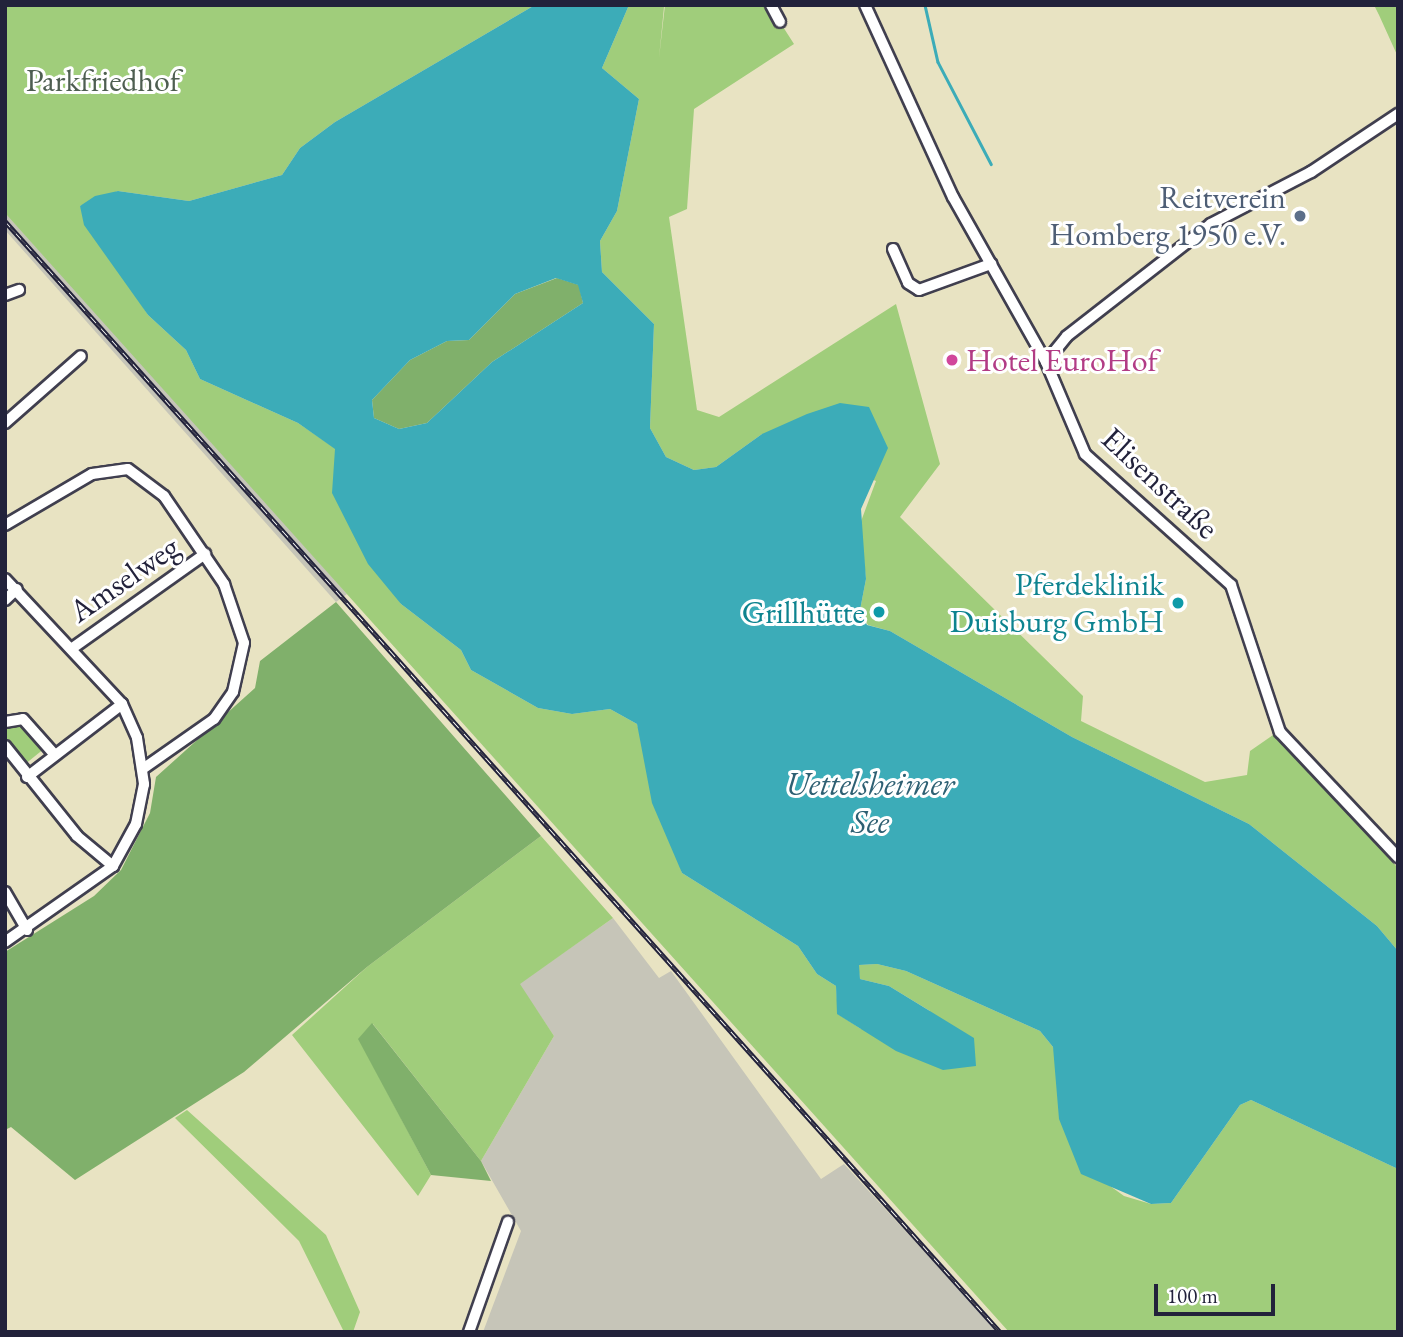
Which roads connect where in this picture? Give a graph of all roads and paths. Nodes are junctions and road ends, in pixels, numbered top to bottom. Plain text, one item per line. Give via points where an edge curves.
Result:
1 (771, 5) edge
2 (864, 5) edge
3 (780, 22) dead end
4 (1398, 114) edge
5 (892, 249) dead end
6 (991, 264) junction
7 (19, 290) dead end
8 (5, 295) edge
9 (81, 356) dead end
10 (1046, 362) junction
11 (5, 423) edge
12 (5, 525) edge
13 (205, 555) junction
14 (5, 579) edge
15 (17, 589) junction
16 (5, 600) edge
17 (74, 647) junction
18 (122, 704) junction
19 (5, 722) edge
20 (5, 746) edge
21 (55, 755) junction
22 (144, 768) junction
23 (27, 777) junction
24 (1398, 857) edge
25 (113, 866) junction
26 (5, 892) edge
27 (27, 929) junction
28 (5, 942) edge
29 (508, 1222) dead end
30 (469, 1332) edge

1 - 3 street
2 - 6 street, Elisenstraße
4 - 10 street via 1311,172 1211,224 1067,336
5 - 6 street via 908,283 919,290
6 - 10 street, Elisenstraße
7 - 8 street
9 - 11 street
10 - 24 street, Elisenstraße via 1085,454 1231,585 1280,732 1342,805
12 - 13 street via 80,480 117,467 138,474 164,496
13 - 17 street, Amselweg
13 - 22 street via 241,623 240,674 214,719
14 - 15 street
15 - 16 street
15 - 17 street
17 - 18 street
18 - 21 street
18 - 22 street
19 - 21 street via 23,719
20 - 23 street
21 - 23 street
22 - 25 street via 141,809
23 - 25 street via 77,836
25 - 27 street
26 - 27 street
27 - 28 street
29 - 30 street

